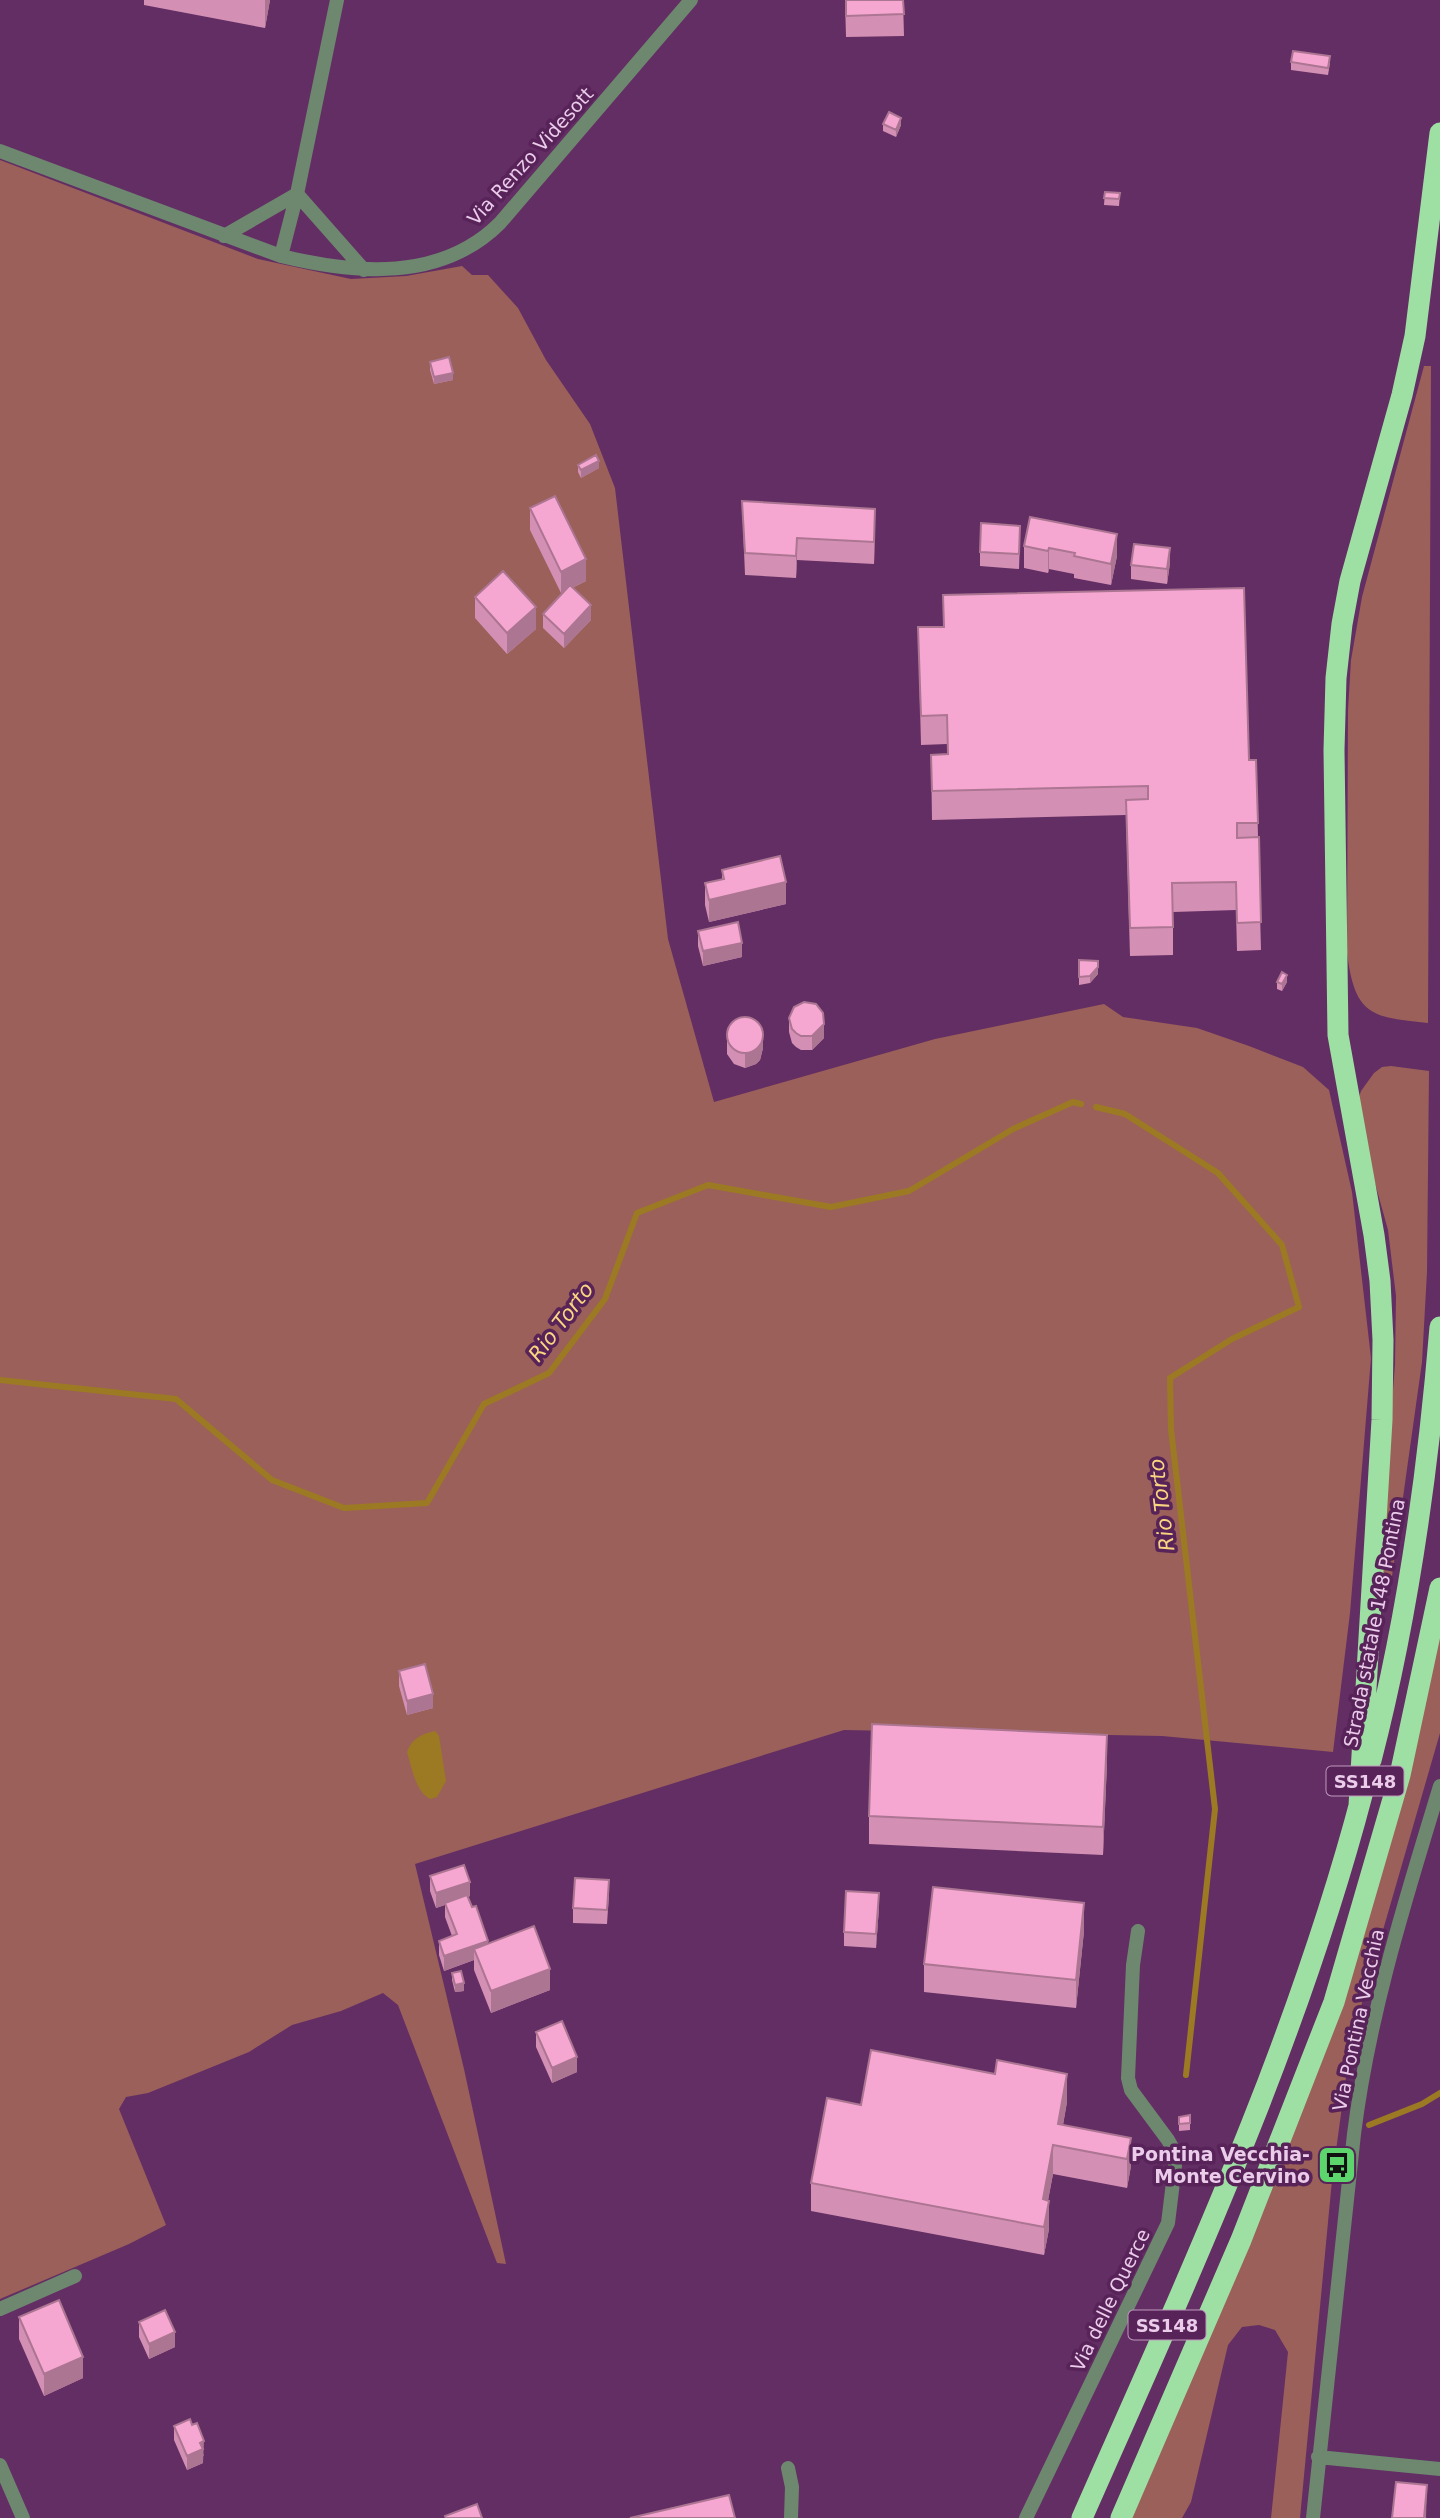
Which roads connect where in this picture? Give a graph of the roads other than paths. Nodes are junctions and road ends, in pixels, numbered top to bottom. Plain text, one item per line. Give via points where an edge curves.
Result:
1 (337, 0) edge
2 (691, 0) edge
3 (1440, 133) edge
4 (0, 151) edge
5 (297, 194) junction
6 (223, 236) junction
7 (281, 256) junction
8 (364, 270) junction
9 (1440, 1327) edge
10 (1440, 1588) edge
11 (1440, 1786) edge
12 (1359, 1806) junction
13 (1138, 1931) dead end
14 (75, 2276) dead end
15 (0, 2309) edge
16 (1318, 2458) junction
17 (0, 2465) edge
18 (788, 2468) dead end
19 (1440, 2469) edge
20 (23, 2518) edge
21 (791, 2518) edge
22 (1026, 2518) edge
23 (1082, 2518) edge
24 (1121, 2518) edge
25 (1313, 2518) edge

1 - 5 street
2 - 8 street, Via Renzo Videsott via 483,239 446,260
3 - 12 highway via 1415,336 1354,566 1336,678 1338,1035 1374,1235 1384,1340
4 - 6 street, Via Renzo Videsott
5 - 6 street
5 - 7 street
5 - 8 street
6 - 7 street, Via Renzo Videsott
7 - 8 street, Via Renzo Videsott
9 - 12 highway, Strada statale 148 Pontina / SS148 via 1425,1480 1395,1656
10 - 24 highway, SS148 via 1400,1775 1334,2002 1241,2240
11 - 16 street, Via Pontina Vecchia via 1386,1967 1362,2077
12 - 23 highway, Strada statale 148 Pontina / SS148 via 1304,1987 1248,2131
13 - 22 street, Via delle Querce via 1128,2078 1131,2090 1173,2149 1168,2223
14 - 15 street
16 - 19 street
16 - 25 street, Via Pontina Vecchia
17 - 20 street
18 - 21 street

